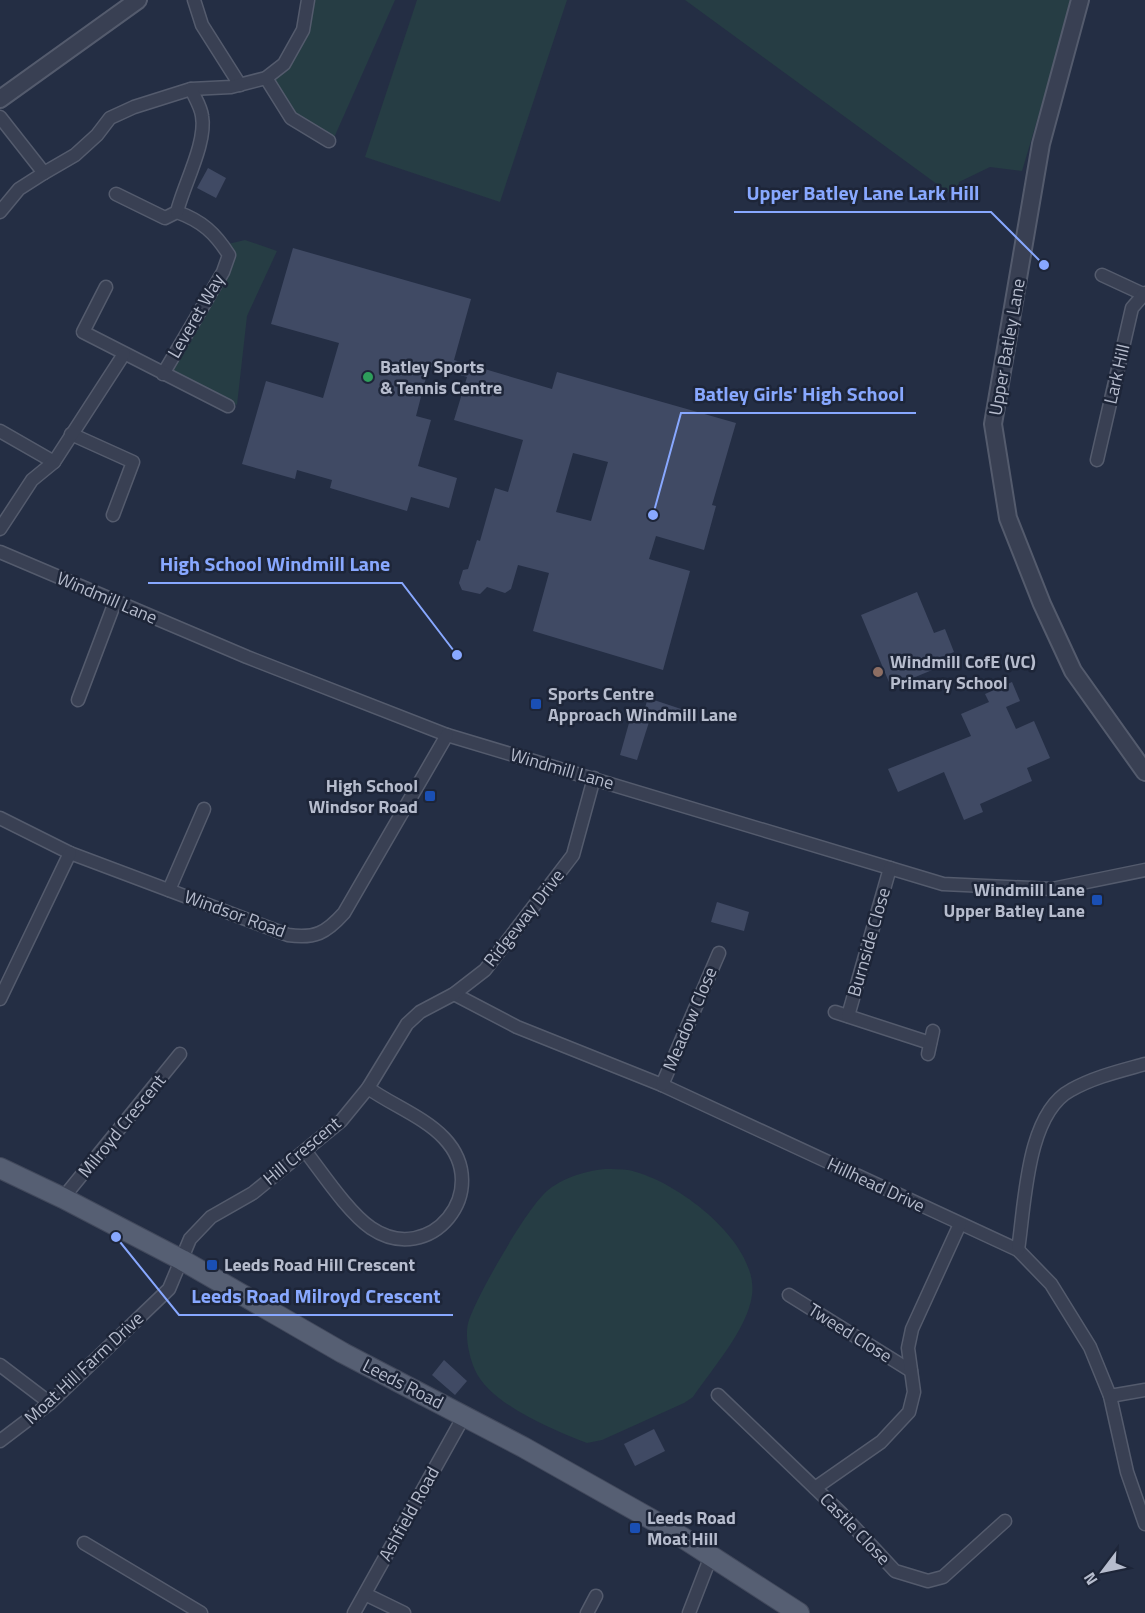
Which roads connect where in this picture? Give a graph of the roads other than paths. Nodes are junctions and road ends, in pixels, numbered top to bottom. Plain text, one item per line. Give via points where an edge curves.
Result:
1 (138, 0) edge
2 (194, 0) edge
3 (308, 0) edge
4 (1080, 0) edge
5 (266, 78) junction
6 (240, 85) junction
7 (191, 89) junction
8 (0, 99) edge
9 (0, 117) edge
10 (329, 141) dead end
11 (44, 173) junction
12 (116, 194) dead end
13 (0, 212) edge
14 (177, 212) junction
15 (1102, 275) dead end
16 (106, 287) dead end
17 (1144, 294) edge
18 (124, 354) junction
19 (163, 374) junction
20 (228, 406) dead end
21 (0, 431) edge
22 (71, 434) junction
23 (1097, 460) dead end
24 (54, 462) junction
25 (112, 515) dead end
26 (0, 529) edge
27 (0, 552) edge
28 (115, 602) junction
29 (78, 700) dead end
30 (447, 735) junction
31 (1145, 772) edge
32 (594, 778) junction
33 (204, 809) dead end
34 (0, 818) edge
35 (70, 853) junction
36 (890, 868) junction
37 (1145, 870) edge
38 (169, 890) junction
39 (719, 953) dead end
40 (454, 994) junction
41 (0, 999) edge
42 (835, 1012) dead end
43 (848, 1016) junction
44 (407, 1024) joint
45 (931, 1042) dead end
46 (180, 1054) dead end
47 (1145, 1064) edge
48 (662, 1084) junction
49 (368, 1088) junction
50 (306, 1152) junction
51 (0, 1168) edge
52 (63, 1198) junction
53 (960, 1224) junction
54 (1018, 1250) junction
55 (182, 1260) junction
56 (789, 1295) dead end
57 (0, 1365) edge
58 (911, 1371) junction
59 (1145, 1390) edge
60 (718, 1395) dead end
61 (1110, 1396) junction
62 (50, 1403) junction
63 (464, 1416) junction
64 (0, 1441) edge
65 (815, 1488) junction
66 (1005, 1521) dead end
67 (1145, 1524) edge
68 (84, 1543) dead end
69 (711, 1556) junction
70 (365, 1594) junction
71 (596, 1596) dead end
72 (201, 1613) edge
73 (354, 1613) edge
74 (404, 1613) edge
75 (586, 1613) edge
76 (689, 1613) edge
77 (799, 1613) edge

1 - 8 street
2 - 6 street via 202,25
3 - 5 street via 303,30 284,64
4 - 31 street, Upper Batley Lane via 1041,144 993,424 1008,518 1042,604 1073,671
5 - 6 street
5 - 10 street via 291,118
6 - 7 street
7 - 11 street via 110,118 75,155
7 - 14 street via 203,117 193,172 182,190
9 - 11 street
11 - 13 street via 19,189
12 - 14 street, Leveret Way via 165,218
14 - 19 street, Leveret Way via 194,218 218,236 229,255
15 - 17 street
16 - 18 street via 83,332
17 - 23 street, Lark Hill via 1132,308
18 - 19 street
18 - 22 street
19 - 20 street
21 - 24 street
22 - 24 street
22 - 25 street via 133,462
24 - 26 street via 32,480
27 - 28 street, Windmill Lane
28 - 29 street
28 - 30 street, Windmill Lane
30 - 32 street, Windmill Lane
30 - 38 street, Windsor Road via 344,913 332,927 308,938 288,935
32 - 36 street, Windmill Lane
32 - 40 street, Ridgeway Drive via 573,855 485,970
33 - 38 street
34 - 35 street, Windsor Road
35 - 38 street, Windsor Road
35 - 41 street
36 - 37 street, Windmill Lane via 943,884 1052,889
36 - 43 street, Burnside Close
39 - 48 street, Meadow Close
40 - 44 street, Ridgeway Drive via 420,1012
40 - 48 street, Hillhead Drive via 517,1027
42 - 43 street, Burnside Close
43 - 45 street, Burnside Close
44 - 49 street, Hill Crescent
46 - 52 street, Milroyd Crescent
47 - 54 street via 1070,1090 1053,1105 1033,1153
48 - 53 street, Hillhead Drive
49 - 50 street, Hill Crescent
49 - 50 street via 431,1127 454,1151 463,1176 462,1193 444,1226 409,1238 387,1236 371,1228
50 - 55 street, Hill Crescent via 253,1193 211,1217 190,1239
51 - 52 main road, Leeds Road
52 - 55 main road, Leeds Road
53 - 54 street, Hillhead Drive
53 - 58 street via 912,1329 908,1348
54 - 61 street, Hillhead Drive via 1051,1284 1090,1347
55 - 62 street, Moat Hill Farm Drive via 168,1289
55 - 63 main road, Leeds Road via 343,1353
56 - 58 street, Tweed Close
57 - 62 street
58 - 65 street via 914,1392 909,1412 899,1426
59 - 61 street
60 - 65 street, Castle Close
61 - 67 street, Hillhead Drive via 1127,1472
62 - 64 street, Moat Hill Farm Drive
63 - 69 main road, Leeds Road
63 - 70 street, Ashfield Road
65 - 66 street, Castle Close via 895,1570 928,1581 943,1577
68 - 72 street
69 - 76 street
69 - 77 main road, Leeds Road
70 - 73 street, Ashfield Road
70 - 74 street
71 - 75 street

